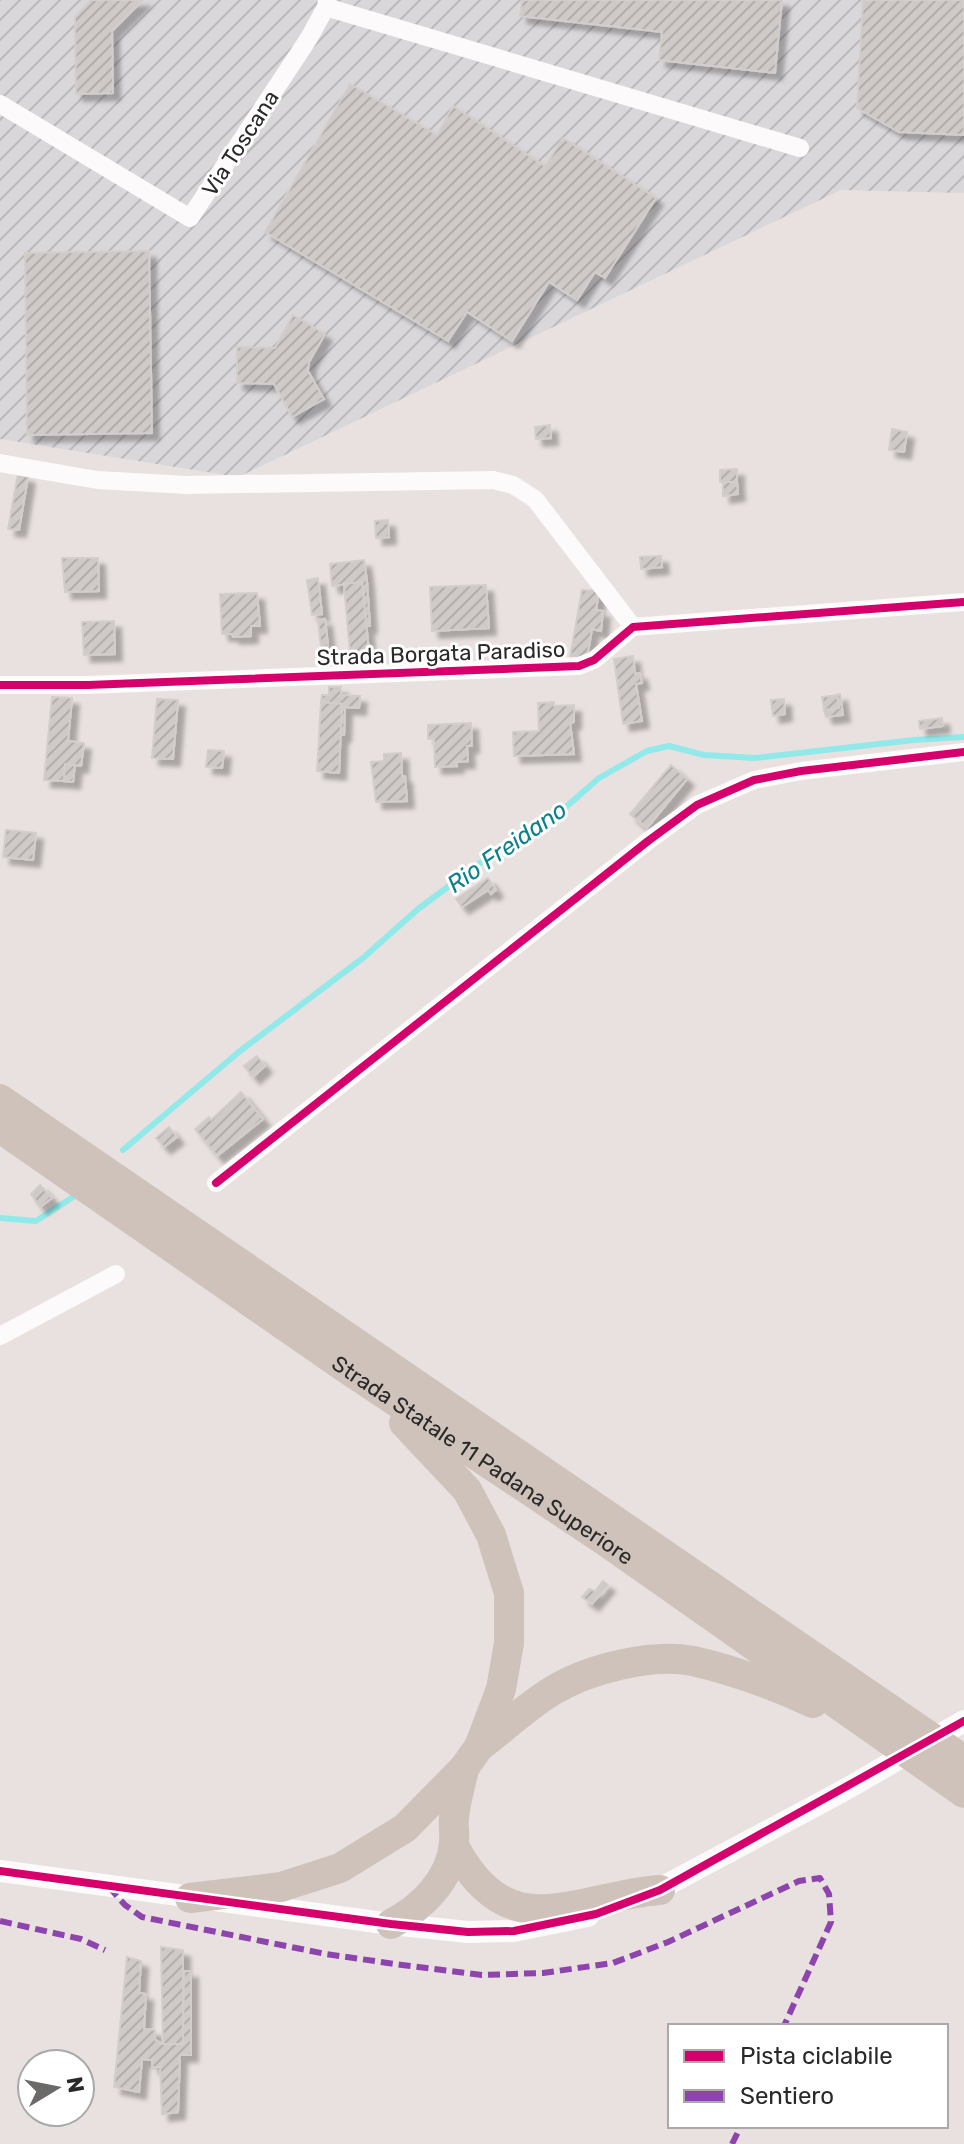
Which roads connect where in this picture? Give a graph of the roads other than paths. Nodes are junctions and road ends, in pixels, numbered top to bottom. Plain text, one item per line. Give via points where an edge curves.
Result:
1 (326, 3) edge
2 (0, 104) edge
3 (800, 148) dead end
4 (0, 463) edge
5 (964, 602) edge
6 (633, 627) junction
7 (0, 685) edge
8 (964, 752) edge
9 (0, 1099) edge
10 (0, 1128) edge
11 (216, 1183) dead end
12 (116, 1274) dead end
13 (0, 1336) edge
14 (344, 1367) junction
15 (964, 1721) edge
16 (869, 1728) junction
17 (472, 1758) junction
18 (964, 1760) edge
19 (964, 1793) edge
20 (454, 1846) junction
21 (0, 1871) edge
22 (660, 1890) junction
23 (190, 1898) junction
24 (391, 1924) junction

1 - 2 street, Via Toscana via 309,38 190,218
1 - 3 street
4 - 6 street via 97,480 187,485 493,480 513,485 535,499
5 - 6 street
6 - 7 street, Strada Borgata Paradiso via 579,666
8 - 11 street via 754,780 697,805
9 - 18 highway, Strada Statale 11 Padana Superiore
10 - 14 highway, Strada Statale 11 Padana Superiore
12 - 13 street
14 - 16 highway, Strada Statale 11 Padana Superiore via 608,1543
14 - 17 highway via 467,1490 491,1535 509,1593 509,1643 501,1689
15 - 22 street
16 - 17 highway via 784,1690 691,1661 642,1661 590,1673 552,1691
16 - 19 highway, Strada Statale 11 Padana Superiore
17 - 20 highway via 454,1817
17 - 23 highway via 405,1828 340,1868 281,1887
20 - 22 highway via 481,1887 522,1909 549,1911
20 - 24 highway via 430,1896
21 - 23 street
22 - 24 street via 596,1914 514,1931
23 - 24 street

